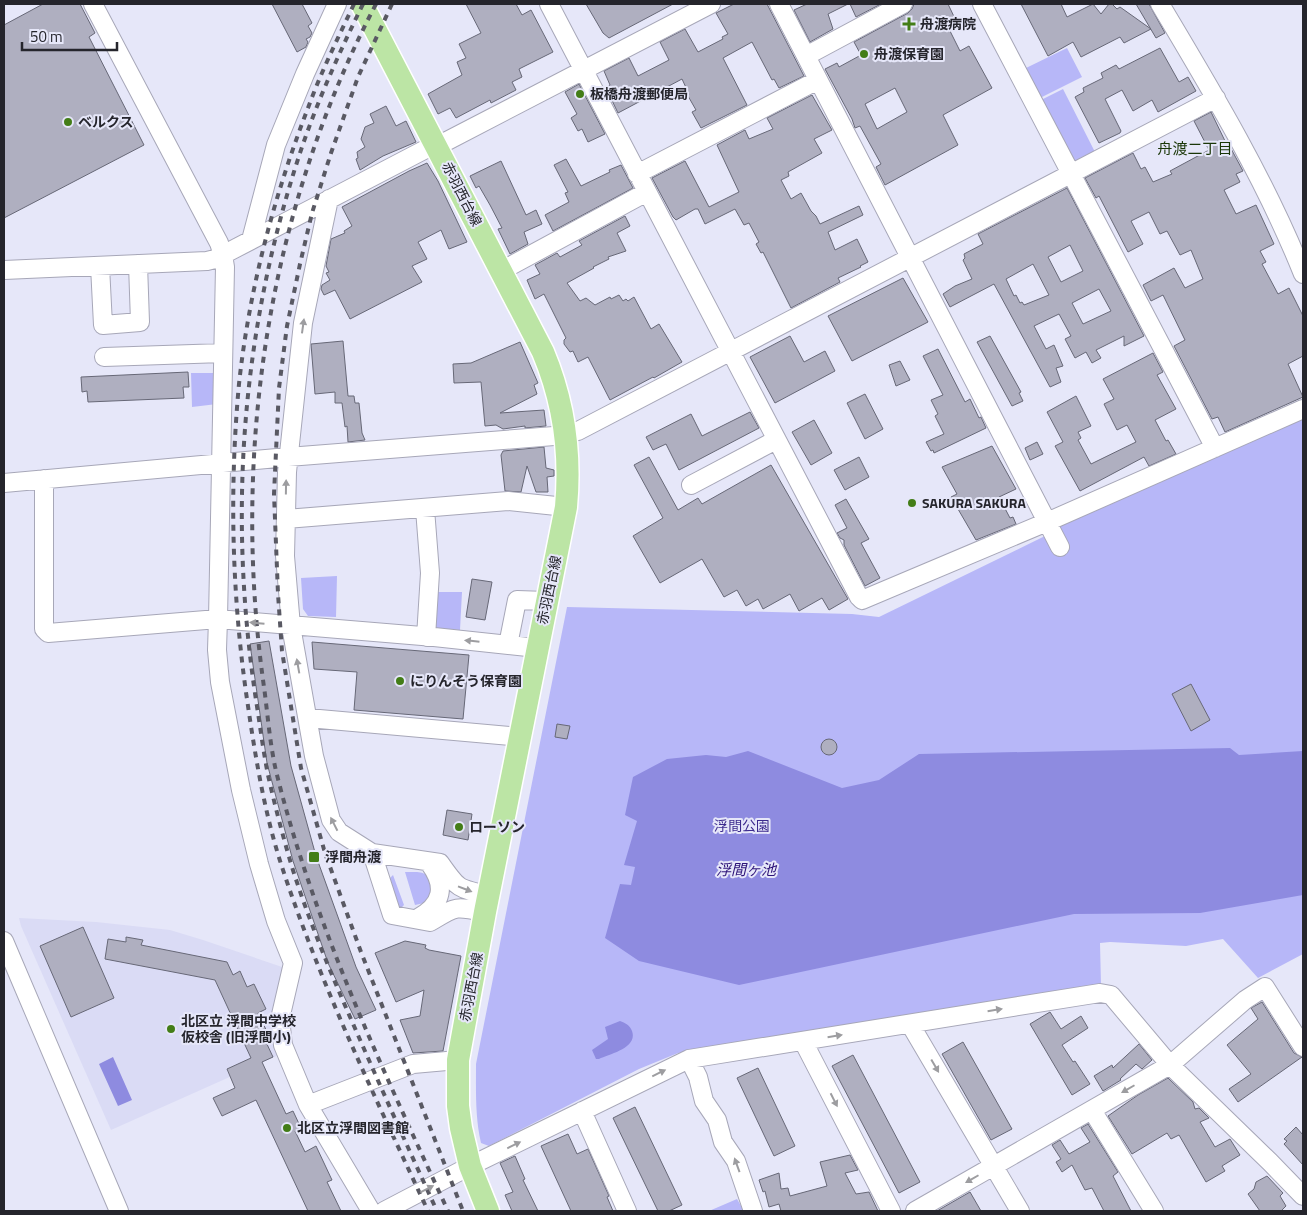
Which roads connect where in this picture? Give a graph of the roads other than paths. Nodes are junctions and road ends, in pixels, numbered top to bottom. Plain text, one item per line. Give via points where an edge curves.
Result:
1 (93, 4) edge
2 (337, 4) edge
3 (362, 4) edge
4 (549, 4) edge
5 (711, 4) edge
6 (779, 4) edge
7 (904, 4) edge
8 (982, 4) edge
9 (1160, 4) edge
10 (806, 56) junction
11 (583, 70) junction
12 (818, 80) junction
13 (1216, 98) junction
14 (437, 145) junction
15 (637, 174) junction
16 (1071, 174) junction
17 (647, 192) junction
18 (329, 199) junction
19 (251, 240) junction
20 (223, 256) junction
21 (911, 258) junction
22 (138, 264) junction
23 (100, 266) junction
24 (4, 270) edge
25 (501, 271) junction
26 (1303, 274) edge
27 (730, 352) junction
28 (223, 353) junction
29 (104, 357) dead end
30 (1303, 409) edge
31 (565, 434) junction
32 (776, 440) junction
33 (1214, 448) junction
34 (288, 457) junction
35 (221, 464) junction
36 (44, 480) junction
37 (4, 483) edge
38 (691, 485) dead end
39 (566, 508) junction
40 (425, 509) junction
41 (286, 519) junction
42 (1047, 522) junction
43 (1060, 547) dead end
44 (547, 601) junction
45 (218, 619) junction
46 (291, 626) junction
47 (426, 637) junction
48 (508, 645) junction
49 (538, 648) junction
50 (308, 718) junction
51 (520, 737) junction
52 (372, 853) junction
53 (428, 861) junction
54 (487, 903) junction
55 (416, 920) junction
56 (4, 942) edge
57 (910, 1024) junction
58 (803, 1041) junction
59 (1303, 1047) edge
60 (689, 1059) junction
61 (458, 1060) junction
62 (1170, 1065) junction
63 (308, 1105) junction
64 (1092, 1110) junction
65 (582, 1111) junction
66 (470, 1166) junction
67 (994, 1166) junction
68 (1303, 1195) edge
69 (119, 1211) edge
70 (371, 1211) edge
71 (384, 1211) edge
72 (488, 1211) edge
73 (627, 1211) edge
74 (753, 1211) edge
75 (891, 1211) edge
76 (915, 1211) edge
77 (1020, 1211) edge
78 (1154, 1211) edge

1 - 20 street
2 - 19 street via 276,145
3 - 14 main road, 赤羽西台線
4 - 11 street
5 - 11 street
6 - 10 street
7 - 10 street
8 - 16 street
9 - 13 street
10 - 12 street
11 - 14 street
11 - 15 street
12 - 15 street
12 - 21 street
13 - 16 street
13 - 26 street via 1288,237
14 - 18 street
14 - 25 main road, 赤羽西台線
15 - 17 street
16 - 21 street
16 - 33 street
17 - 25 street
17 - 27 street
18 - 19 street
34 -> 18 street via 303,323
19 - 20 street
20 - 22 street via 207,261
20 - 28 street
21 - 27 street
21 - 42 street
22 - 23 street
22 - 23 street via 140,322 102,324
23 - 24 street
25 - 31 main road, 赤羽西台線 via 552,373
27 - 31 street via 578,432
27 - 32 street
28 - 29 street
28 - 35 street
30 - 33 street
31 - 34 street
31 - 39 main road, 赤羽西台線
32 - 38 street
32 - 42 street via 862,600
33 - 42 street
34 - 35 street
41 -> 34 street
35 - 36 street
35 - 45 street
36 - 37 street
36 - 45 street via 44,629 48,633
39 - 40 street via 508,501
39 - 44 main road, 赤羽西台線
40 - 41 street
40 - 47 street via 430,573
41 - 46 street via 285,556
42 - 43 street
44 - 48 street via 517,600
44 - 49 main road, 赤羽西台線
46 -> 45 street
45 - 63 street via 220,682 241,790 276,921 293,963 280,1019 282,1046
46 - 47 street
50 -> 46 street
48 -> 47 street
48 - 49 street
49 - 51 main road, 赤羽西台線
50 - 51 street
52 -> 50 street via 334,827 314,756
51 - 54 main road, 赤羽西台線
52 - 53 street
52 - 55 street via 392,915
53 -> 54 street via 440,863 463,890
53 - 55 street via 439,882 439,899
54 - 55 street via 459,907 430,922
54 - 61 main road, 赤羽西台線
56 - 69 street
58 -> 57 street
57 -> 62 street via 1100,993 1111,995
57 -> 67 street
58 - 60 street
58 -> 75 street
59 - 62 street via 1265,987 1245,1000
65 -> 60 street
74 -> 60 street via 736,1161 723,1142 717,1120 704,1101
61 - 63 street via 413,1064
61 - 66 main road, 赤羽西台線 via 458,1106
62 -> 64 street
62 - 68 street
63 - 70 street
64 - 67 street
64 - 78 street
66 -> 65 street
65 - 73 street
71 -> 66 street
66 - 72 main road, 赤羽西台線
67 -> 76 street
67 - 77 street

